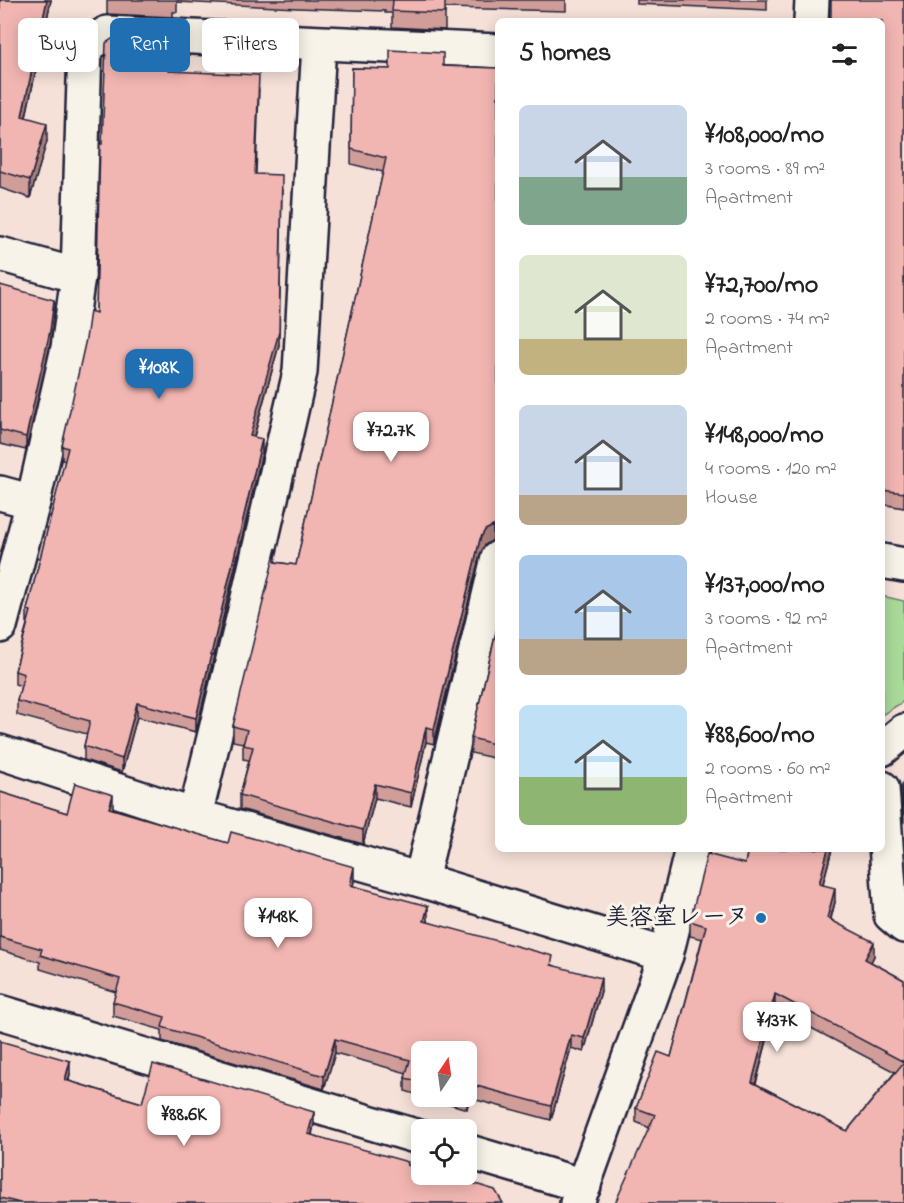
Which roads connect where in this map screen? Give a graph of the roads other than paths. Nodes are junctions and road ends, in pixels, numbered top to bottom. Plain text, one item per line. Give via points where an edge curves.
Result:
1 (812, 0) edge
2 (811, 18) edge
3 (319, 44) junction
4 (495, 51) edge
5 (0, 254) edge
6 (78, 276) junction
7 (0, 494) edge
8 (33, 502) junction
9 (885, 562) edge
10 (904, 565) edge
11 (495, 571) edge
12 (0, 626) edge
13 (904, 731) edge
14 (885, 746) edge
15 (0, 752) edge
16 (195, 816) junction
17 (885, 830) edge
18 (691, 852) edge
19 (421, 880) junction
20 (904, 926) edge
21 (666, 955) junction
22 (0, 1012) edge
23 (411, 1135) edge
24 (477, 1155) edge
25 (580, 1194) edge

1 - 2 street
3 - 4 street
3 - 6 street via 106,33 85,47
3 - 16 street via 300,372
5 - 6 street
6 - 8 street via 68,348
7 - 8 street
8 - 12 street
9 - 10 street
11 - 19 street
13 - 14 street
15 - 16 street
16 - 19 street
17 - 20 street via 891,915
18 - 21 street
19 - 21 street
21 - 25 street
22 - 23 street
24 - 25 street

